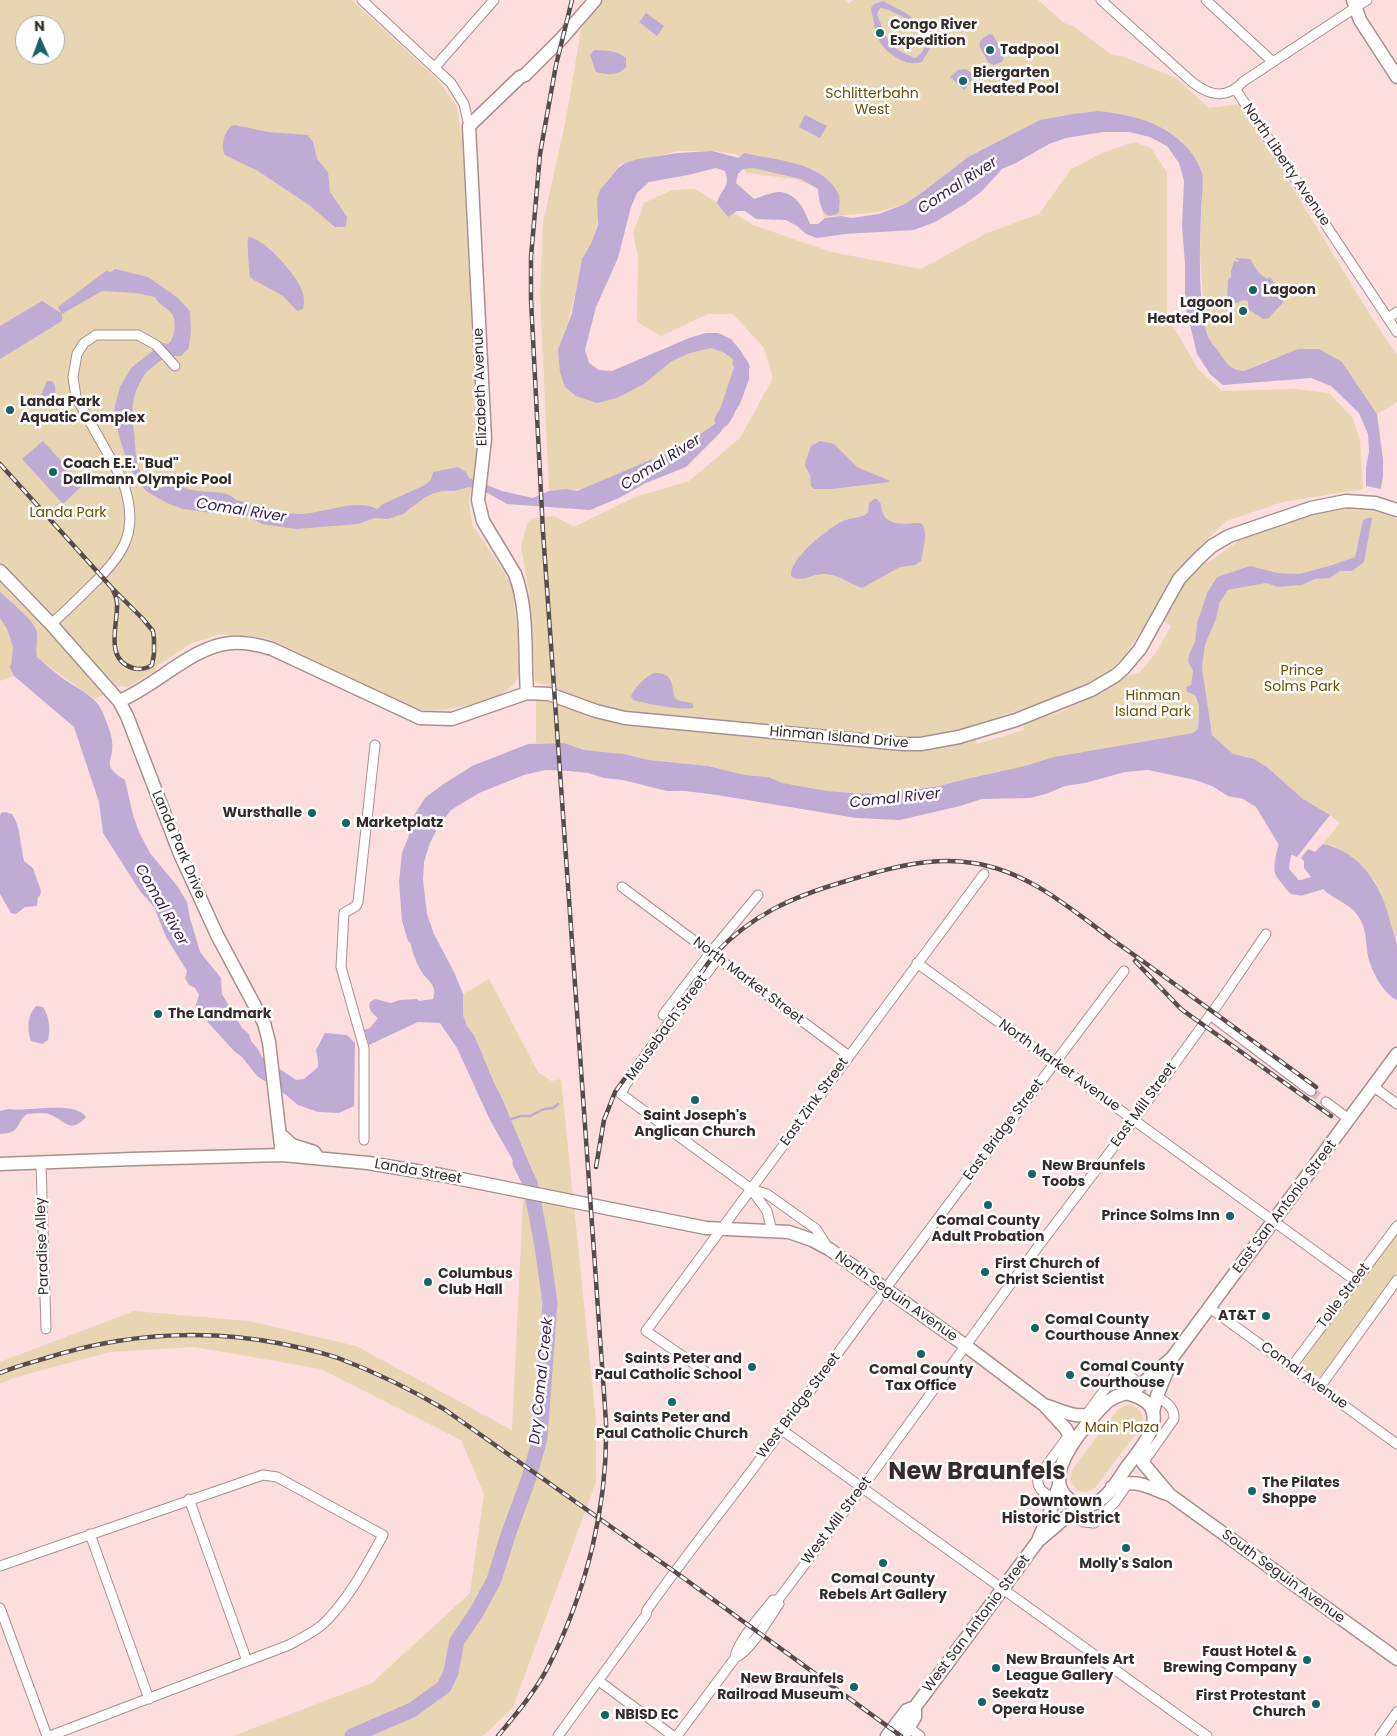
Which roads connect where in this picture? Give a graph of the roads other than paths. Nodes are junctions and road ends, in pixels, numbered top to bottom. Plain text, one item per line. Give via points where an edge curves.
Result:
1 (494, 0) edge
2 (587, 0) edge
3 (595, 0) edge
4 (1101, 0) edge
5 (1206, 0) edge
6 (1367, 0) edge
7 (366, 1) edge
8 (1354, 4) edge
9 (1273, 62) junction
10 (435, 67) junction
11 (520, 77) junction
12 (1397, 77) edge
13 (1236, 90) junction
14 (470, 126) junction
15 (1397, 312) edge
16 (1388, 318) junction
17 (1397, 332) edge
18 (175, 366) dead end
19 (1397, 510) edge
20 (0, 571) edge
21 (52, 624) junction
22 (526, 674) junction
23 (527, 692) junction
24 (505, 700) junction
25 (119, 701) junction
26 (375, 745) dead end
27 (984, 874) dead end
28 (622, 887) dead end
29 (758, 895) dead end
30 (1266, 934) dead end
31 (714, 955) junction
32 (917, 963) junction
33 (1124, 972) dead end
34 (663, 1015) dead end
35 (1210, 1015) junction
36 (1397, 1054) edge
37 (849, 1056) junction
38 (1055, 1063) junction
39 (1374, 1087) junction
40 (1311, 1091) tunnel mouth
41 (626, 1098) joint
42 (1326, 1102) tunnel mouth
43 (1397, 1104) edge
44 (1134, 1120) junction
45 (1350, 1120) junction
46 (280, 1134) junction
47 (364, 1140) dead end
48 (282, 1155) junction
49 (319, 1159) junction
50 (41, 1163) junction
51 (0, 1164) edge
52 (752, 1189) junction
53 (1274, 1222) junction
54 (1397, 1226) edge
55 (722, 1229) junction
56 (772, 1231) junction
57 (829, 1249) junction
58 (1397, 1280) edge
59 (1356, 1281) junction
60 (886, 1290) junction
61 (1210, 1308) junction
62 (46, 1329) dead end
63 (966, 1346) junction
64 (1172, 1358) junction
65 (1292, 1366) junction
66 (709, 1374) dead end
67 (1141, 1385) junction
68 (1320, 1387) junction
69 (1125, 1393) junction
70 (1157, 1396) junction
71 (1044, 1405) junction
72 (1099, 1410) junction
73 (1153, 1412) junction
74 (1085, 1416) junction
75 (782, 1430) junction
76 (1069, 1435) junction
77 (1148, 1439) junction
78 (1395, 1439) edge
79 (1069, 1450) junction
80 (1143, 1463) junction
81 (1129, 1482) junction
82 (1059, 1485) junction
83 (1112, 1487) junction
84 (862, 1488) junction
85 (1170, 1495) junction
86 (189, 1499) junction
87 (1056, 1499) junction
88 (1085, 1506) junction
89 (1072, 1513) junction
90 (90, 1534) junction
91 (1038, 1541) junction
92 (0, 1566) edge
93 (1004, 1589) junction
94 (0, 1608) edge
95 (1397, 1659) edge
96 (247, 1661) junction
97 (599, 1681) junction
98 (149, 1699) junction
99 (915, 1707) junction
100 (1397, 1712) edge
101 (905, 1732) edge
102 (48, 1736) edge
103 (558, 1736) edge
104 (674, 1736) edge
105 (677, 1736) edge
106 (887, 1736) edge
107 (920, 1736) edge
108 (1207, 1736) edge
109 (1380, 1736) edge

1 - 10 street
2 - 11 street via 521,71
3 - 11 street via 562,38
4 - 13 street, North Liberty Avenue via 1200,88 1217,94
5 - 9 street
6 - 8 street
7 - 10 street, Elizabeth Avenue
8 - 9 street
8 - 12 street via 1360,20
9 - 13 street
10 - 14 street, Elizabeth Avenue via 459,94
11 - 14 street
13 - 16 street, North Liberty Avenue
14 - 22 street, Elizabeth Avenue via 485,439 478,500 483,522 519,583
15 - 16 street
16 - 17 street, North Liberty Avenue
18 - 21 street via 156,344 138,335 96,336 88,340 77,354 73,377 76,397 122,479 131,518 126,541 117,559
19 - 23 street, Hinman Island Drive via 1375,503 1346,501 1311,508 1229,536 1200,556 1179,579 1140,649 1115,676 1091,690 1016,720 942,740 921,744 887,743 625,718 596,712 540,692
20 - 21 street, Landa Park Drive
21 - 25 street, Landa Park Drive
22 - 23 street, Elizabeth Avenue
22 - 24 street
23 - 24 street
24 - 25 street via 452,718 420,718 272,649 229,643 193,657 136,694
25 - 46 street, Landa Park Drive via 180,854 217,935 264,1023
26 - 47 street via 358,902 344,913 341,967 364,1048
27 - 32 street, East Zink Street
28 - 31 street, North Market Street
29 - 31 street, Meusebach Street
30 - 35 street, East Mill Street
31 - 34 street, Meusebach Street
31 - 37 street, North Market Street
31 - 41 street, Meusebach Street via 626,1084 621,1094
32 - 37 street, East Zink Street
32 - 38 street, North Market Avenue
33 - 38 street, East Bridge Street
35 - 40 street
35 - 44 street, East Mill Street
36 - 39 street, East San Antonio Street
37 - 52 street, East Zink Street
38 - 44 street, North Market Avenue
38 - 60 street, East Bridge Street
39 - 43 street
39 - 45 street, East San Antonio Street
41 - 52 street, North Seguin Avenue
42 - 45 street
44 - 53 street, North Market Avenue
44 - 63 street, East Mill Street
45 - 53 street, East San Antonio Street
46 - 48 street, Landa Park Drive
46 - 49 street via 288,1143 314,1152
48 - 49 street, Landa Street
48 - 50 street, Landa Street
49 - 55 street, Landa Street via 441,1175
50 - 51 street, Landa Street
50 - 62 street, Paradise Alley
52 - 55 street, East Zink Street
52 - 56 street, North Seguin Avenue via 767,1211
52 - 57 street, North Seguin Avenue via 767,1194 816,1229
53 - 59 street, North Market Avenue
53 - 61 street, East San Antonio Street
54 - 59 street, Tolle Street
55 - 56 street, Landa Street
55 - 66 street, East Zink Street via 646,1331
56 - 57 street, Landa Street via 806,1237
57 - 60 street, North Seguin Avenue
58 - 68 street
59 - 65 street, Tolle Street
60 - 63 street, North Seguin Avenue
60 - 75 street, West Bridge Street
61 - 64 street, East San Antonio Street
61 - 65 street, Comal Avenue
63 - 71 street, North Seguin Avenue
63 - 84 street, West Mill Street
64 - 67 street, East San Antonio Street
64 - 70 street, East San Antonio Street
65 - 68 street, Comal Avenue
67 - 69 street, East San Antonio Street
67 - 74 street via 1119,1372
68 - 78 street, Comal Avenue
69 - 72 street via 1114,1396
69 - 73 street via 1146,1402
70 - 73 street, East San Antonio Street
70 - 80 street via 1171,1407 1174,1419
71 - 74 street, North Seguin Avenue
71 - 76 street, North Seguin Avenue
72 - 74 street
72 - 79 street
73 - 77 street via 1154,1424
75 - 84 street
75 - 97 street, West Bridge Street
76 - 79 street
76 - 87 street via 1038,1477 1039,1488
77 - 80 street
77 - 83 street
79 - 82 street via 1062,1460
80 - 85 street, South Seguin Avenue
81 - 83 street
81 - 85 street, South Seguin Avenue
81 - 89 street via 1094,1523 1083,1522
82 - 87 street, West San Antonio Street
82 - 88 street via 1070,1501
83 - 88 street via 1099,1501
84 - 93 street
84 - 105 street, West Mill Street via 778,1600 779,1604 758,1634 735,1658
85 - 95 street, South Seguin Avenue
86 - 90 street
86 - 96 street
86 - 96 street via 254,1476 277,1477 382,1535 337,1609 321,1625 304,1638
87 - 91 street, West San Antonio Street
88 - 89 street, West San Antonio Street
89 - 91 street, West San Antonio Street
90 - 92 street
90 - 98 street
91 - 93 street, West San Antonio Street
93 - 99 street, West San Antonio Street
93 - 108 street
94 - 102 street
96 - 98 street
97 - 103 street, West Bridge Street
97 - 104 street
98 - 102 street
99 - 101 street, West San Antonio Street via 914,1717
99 - 106 street, West San Antonio Street via 907,1710
100 - 109 street
101 - 107 street

